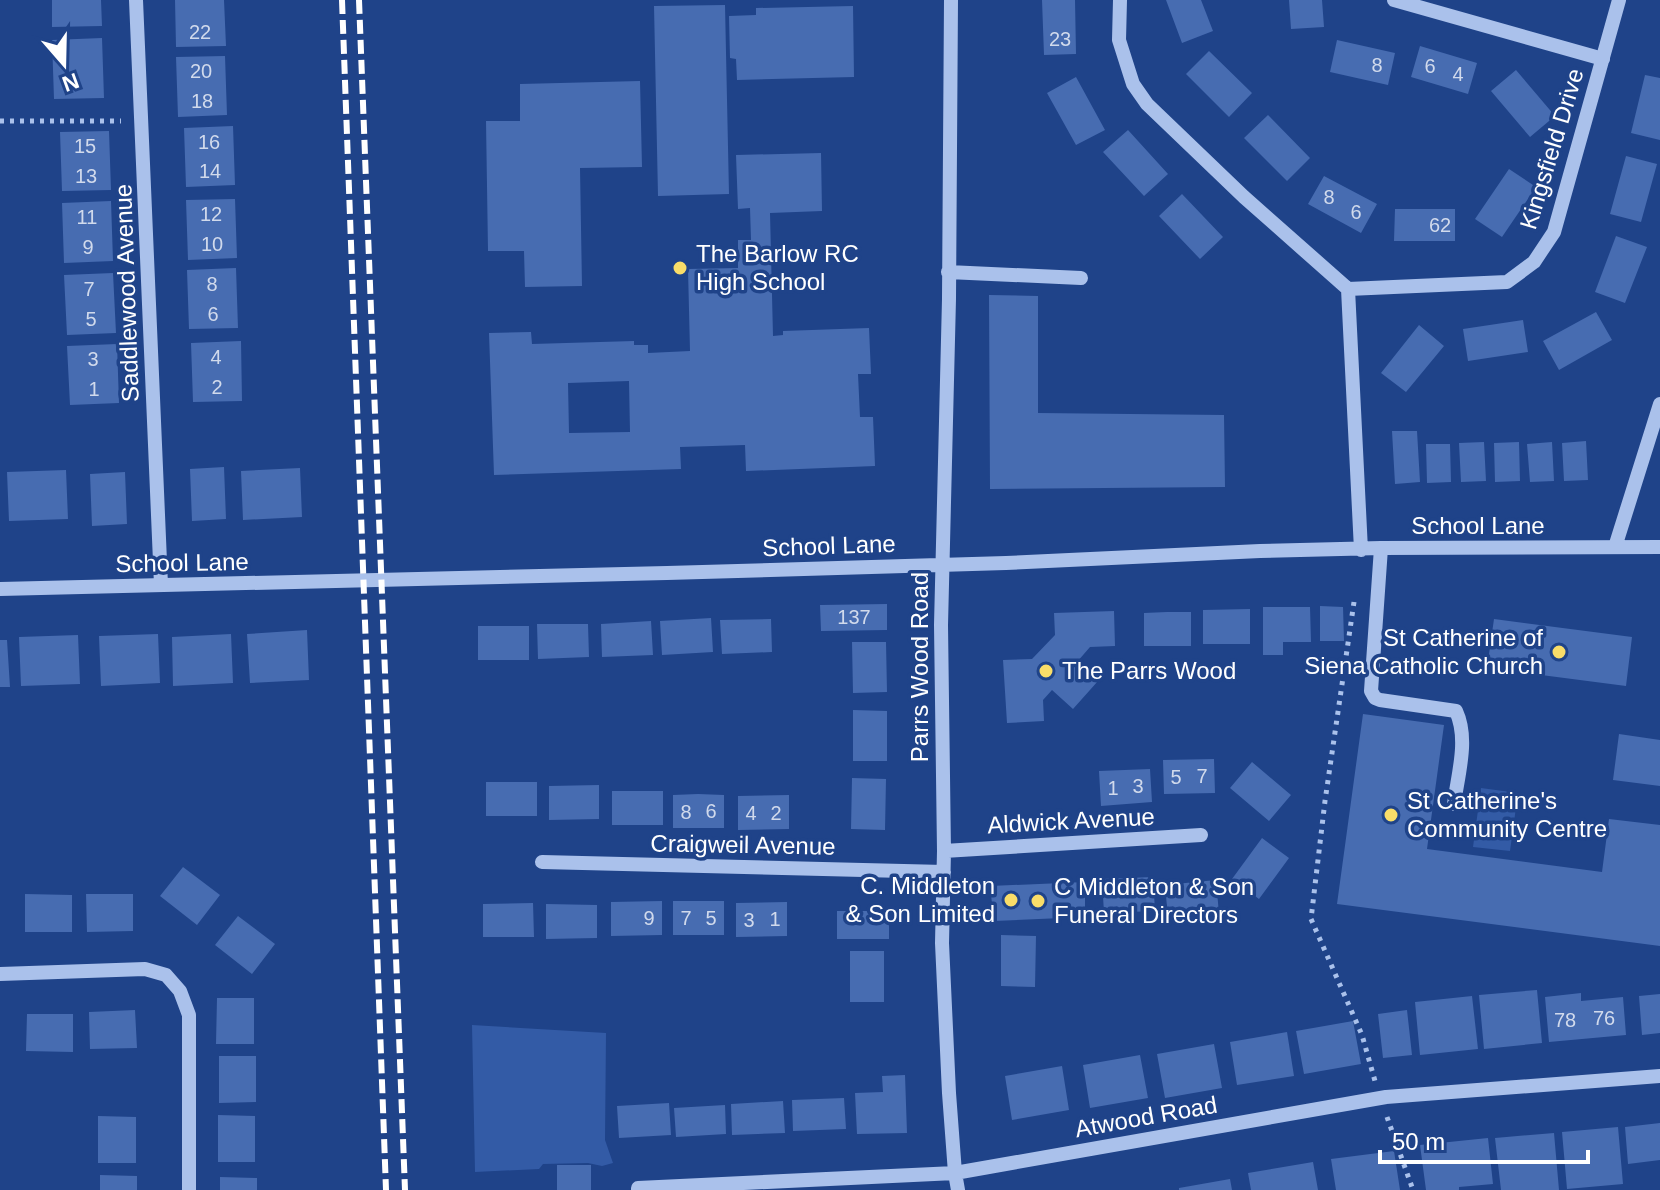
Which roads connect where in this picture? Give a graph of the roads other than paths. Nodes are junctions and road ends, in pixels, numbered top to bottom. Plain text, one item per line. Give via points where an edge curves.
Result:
1 (136, 0) edge
2 (951, 0) edge
3 (1120, 0) edge
4 (1394, 0) edge
5 (1619, 0) edge
6 (1603, 59) junction
7 (948, 272) junction
8 (1081, 278) dead end
9 (1348, 289) junction
10 (1660, 404) edge
11 (1615, 547) junction
12 (1660, 547) edge
13 (1381, 548) junction
14 (1361, 550) junction
15 (942, 564) junction
16 (161, 585) junction
17 (0, 589) edge
18 (1454, 804) dead end
19 (1201, 835) dead end
20 (944, 851) junction
21 (542, 862) dead end
22 (944, 872) junction
23 (0, 974) edge
24 (1660, 1076) edge
25 (955, 1173) junction
26 (638, 1189) edge
27 (189, 1190) edge
28 (958, 1190) edge

1 - 16 street, Saddlewood Avenue
2 - 7 street, Parrs Wood Road
3 - 9 street via 1119,40 1133,84 1147,104
4 - 6 street
5 - 6 street, Kingsfield Drive
6 - 9 street, Kingsfield Drive via 1554,232 1534,262 1507,282
7 - 8 street
7 - 15 street, Parrs Wood Road
9 - 14 street
10 - 11 street
11 - 12 street, School Lane
11 - 13 street, School Lane
13 - 14 street, School Lane
13 - 18 street via 1371,691 1380,700 1456,711 1462,734
14 - 15 street, School Lane
15 - 16 street, School Lane
15 - 20 street, Parrs Wood Road
16 - 17 street, School Lane
19 - 20 street, Aldwick Avenue
20 - 22 street, Parrs Wood Road
21 - 22 street, Craigweil Avenue
22 - 25 street, Parrs Wood Road via 942,957
23 - 27 street via 145,969 166,975 180,991 189,1015
24 - 25 street, Atwood Road via 1386,1097
25 - 26 street, Atwood Road
25 - 28 street, Parrs Wood Road

